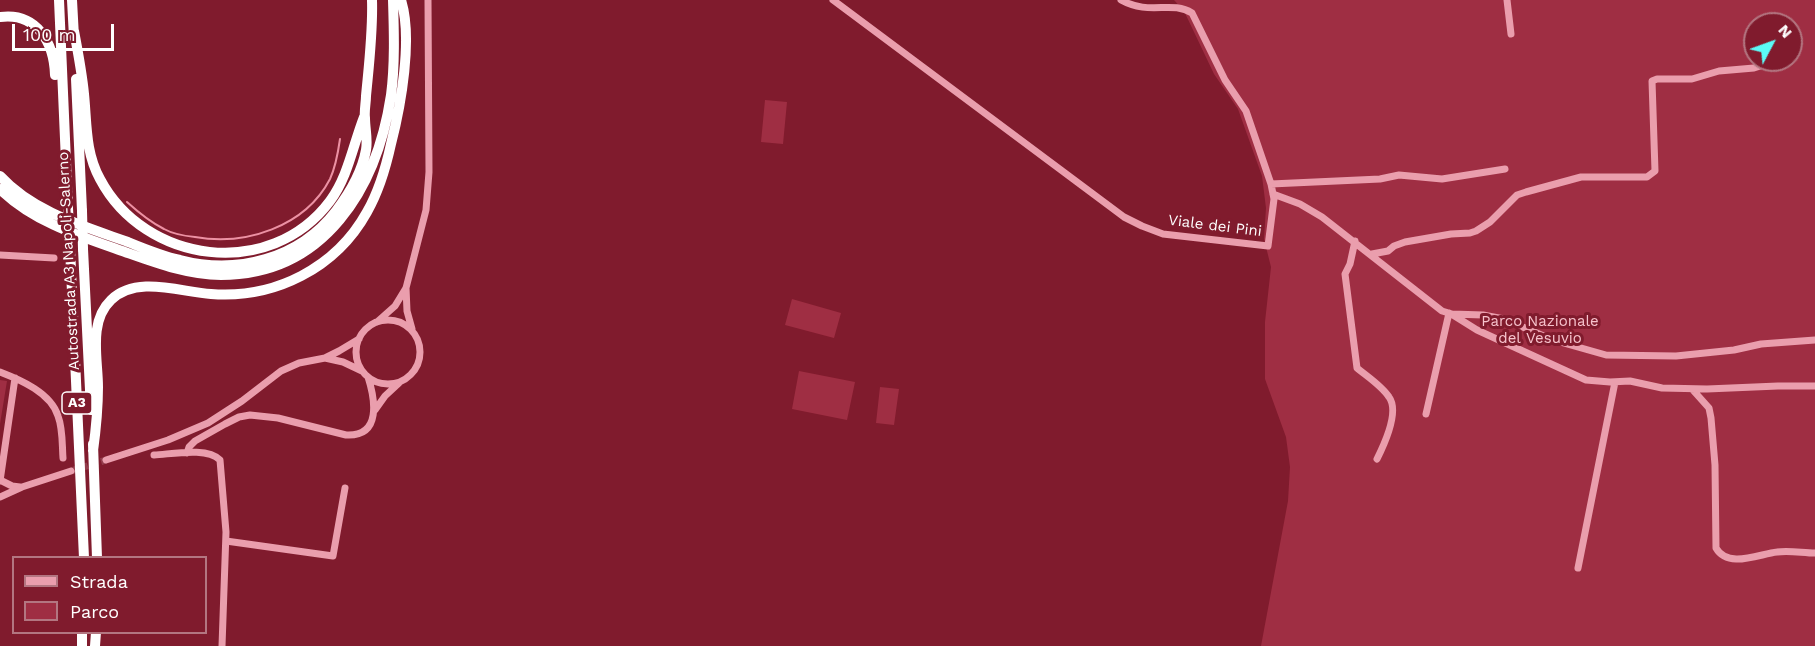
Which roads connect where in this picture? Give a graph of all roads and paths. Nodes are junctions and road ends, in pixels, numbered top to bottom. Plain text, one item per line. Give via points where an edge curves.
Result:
1 (372, 0) edge
2 (393, 0) edge
3 (400, 0) edge
4 (428, 0) edge
5 (833, 0) edge
6 (1121, 0) edge
7 (1508, 0) edge
8 (1181, 2) edge
9 (59, 3) edge
10 (72, 4) edge
11 (0, 17) edge
12 (74, 31) junction
13 (1511, 34) dead end
14 (1743, 69) edge
15 (364, 117) junction
16 (1505, 169) dead end
17 (0, 176) edge
18 (67, 180) junction
19 (1271, 184) junction
20 (0, 189) edge
21 (1273, 194) junction
22 (1354, 241) junction
23 (1372, 254) junction
24 (0, 255) edge
25 (54, 258) dead end
26 (406, 288) junction
27 (1450, 314) junction
28 (377, 322) junction
29 (414, 334) junction
30 (359, 339) junction
31 (1815, 340) edge
32 (325, 358) junction
33 (0, 372) edge
34 (365, 374) junction
35 (15, 378) junction
36 (399, 382) junction
37 (1615, 382) junction
38 (1815, 386) edge
39 (1692, 389) junction
40 (375, 410) junction
41 (1426, 414) dead end
42 (93, 451) junction
43 (187, 453) junction
44 (154, 455) dead end
45 (63, 458) dead end
46 (1377, 459) dead end
47 (106, 460) tunnel mouth
48 (71, 471) tunnel mouth
49 (0, 480) edge
50 (22, 487) junction
51 (345, 488) dead end
52 (0, 497) edge
53 (226, 541) junction
54 (1815, 553) edge
55 (84, 556) edge
56 (97, 556) edge
57 (1578, 568) dead end
58 (222, 646) edge

1 - 15 highway
2 - 20 highway via 391,95 371,168 334,228 314,246 278,266 220,275 189,272 56,225 22,207
3 - 42 highway via 405,56 400,106 379,186 360,224 317,267 266,290 212,295 139,287 111,300 99,317 97,330
4 - 26 street via 429,188
5 - 21 street, Viale dei Pini via 1124,217 1142,226 1163,234 1268,246
6 - 8 street, Viale dei Pini via 1136,6
7 - 13 street
8 - 19 street, Viale dei Pini via 1192,13 1225,80 1246,111
9 - 18 highway, Autostrada A3 Napoli-Salerno / A3
10 - 12 highway, Autostrada A3 Napoli-Salerno / A3
11 - 18 highway via 16,17 31,23 50,45
12 - 15 highway via 85,96 86,132 99,178 134,221 182,247 224,253 253,250 281,240 307,224 339,187
12 - 42 highway, Autostrada A3 Napoli-Salerno / A3, bridge
14 - 23 street via 1719,70 1692,79 1652,81 1655,171 1647,177 1581,177 1526,192 1517,195 1476,231 1405,242
15 - 17 highway via 366,150 347,195 328,221 305,241 264,261 211,265 180,260 32,203
16 - 19 street via 1442,179 1399,175
18 - 55 highway, Autostrada A3 Napoli-Salerno / A3, bridge
19 - 21 street, Viale dei Pini
21 - 22 street via 1300,204
22 - 23 street
22 - 46 street via 1345,274 1357,368 1392,402 1387,441
23 - 27 street
24 - 25 street
26 - 28 street
26 - 29 street
27 - 31 street via 1504,319 1553,340 1606,355 1676,356
27 - 37 street via 1562,371 1586,380
27 - 41 street
28 - 29 street via 393,321
28 - 30 street
29 - 36 street via 420,358 413,373
30 - 32 street
30 - 34 street via 356,356
32 - 34 street
32 - 47 street via 281,371 208,423
33 - 35 street
34 - 36 street via 383,384
34 - 40 street
35 - 45 street via 47,398 57,413
35 - 49 street
36 - 40 street
37 - 39 street
37 - 57 street
38 - 39 street
39 - 54 street via 1709,408 1711,418 1719,553 1725,558 1756,558 1777,552
40 - 43 street via 366,429 353,435 279,418 239,417 195,441
42 - 56 highway, Autostrada A3 Napoli-Salerno / A3
43 - 44 street
43 - 53 street via 214,454 220,460
48 - 50 street
49 - 50 street
50 - 52 street
51 - 53 street via 333,556
53 - 58 street

